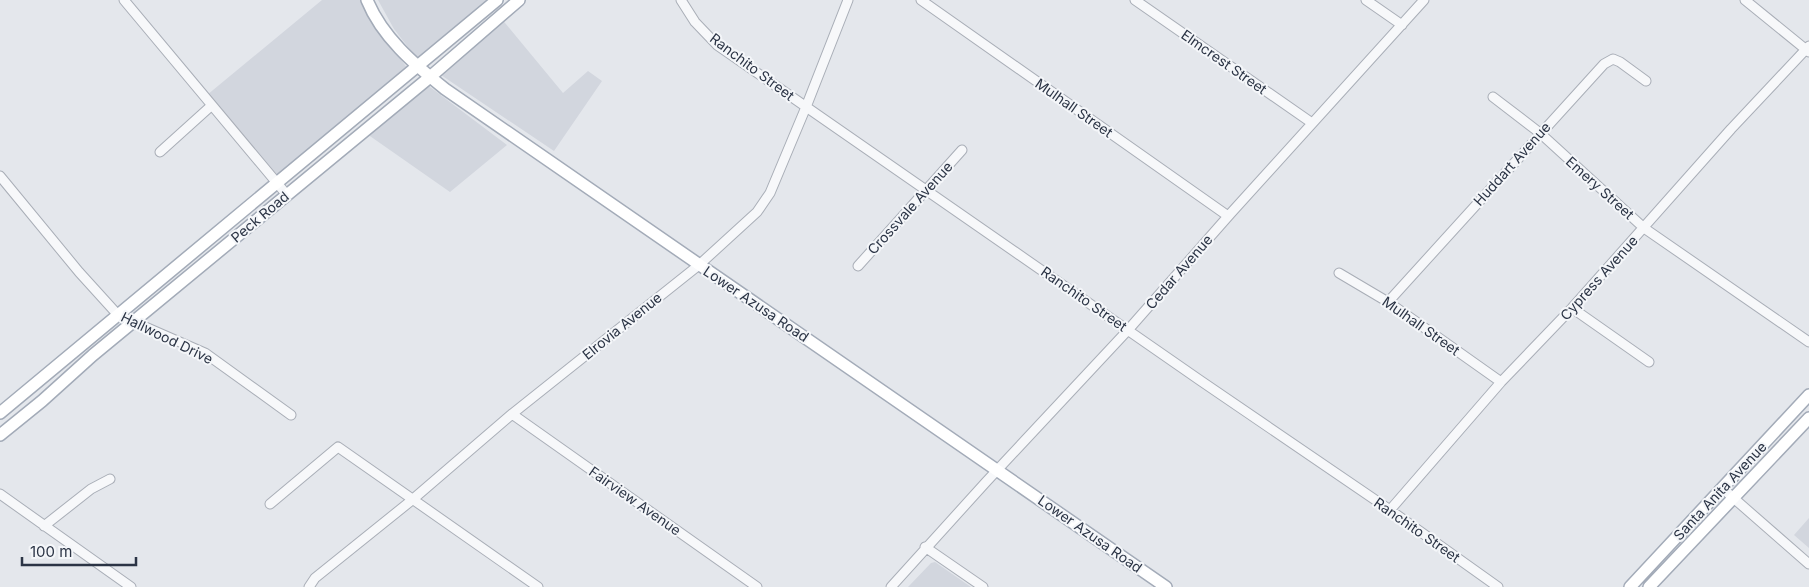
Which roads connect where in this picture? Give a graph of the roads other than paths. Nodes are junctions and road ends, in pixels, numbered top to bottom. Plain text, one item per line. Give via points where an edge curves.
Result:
1 (124, 0) edge
2 (367, 0) edge
3 (498, 0) edge
4 (519, 0) edge
5 (681, 0) edge
6 (848, 0) edge
7 (920, 0) edge
8 (1135, 0) edge
9 (1366, 0) edge
10 (1424, 0) edge
11 (1745, 0) edge
12 (1402, 24) junction
13 (1808, 49) edge
14 (417, 68) junction
15 (430, 77) junction
16 (1646, 81) dead end
17 (1493, 97) dead end
18 (211, 106) junction
19 (806, 107) junction
20 (1312, 123) junction
21 (1540, 133) junction
22 (962, 150) dead end
23 (160, 152) dead end
24 (0, 176) edge
25 (277, 183) junction
26 (926, 190) junction
27 (287, 195) junction
28 (1228, 216) junction
29 (1644, 228) junction
30 (699, 265) junction
31 (858, 266) dead end
32 (1339, 273) dead end
33 (1388, 302) junction
34 (1572, 308) junction
35 (118, 315) junction
36 (134, 322) junction
37 (1128, 330) junction
38 (1809, 342) edge
39 (1649, 362) dead end
40 (1501, 382) junction
41 (1809, 394) edge
42 (0, 413) edge
43 (291, 414) dead end
44 (512, 414) junction
45 (1809, 418) edge
46 (0, 435) edge
47 (997, 469) junction
48 (110, 479) dead end
49 (1722, 488) junction
50 (0, 494) edge
51 (1733, 497) junction
52 (412, 500) junction
53 (270, 504) dead end
54 (1390, 510) junction
55 (44, 526) junction
56 (925, 547) junction
57 (1809, 564) edge
58 (131, 587) edge
59 (309, 587) edge
60 (538, 587) edge
61 (757, 587) edge
62 (891, 587) edge
63 (983, 587) edge
64 (1166, 587) edge
65 (1498, 587) edge
66 (1630, 587) edge
67 (1649, 587) edge

1 - 18 street
2 - 14 main road, Lower Azusa Road via 390,38
3 - 14 main road, Peck Road
4 - 15 main road, Peck Road
5 - 19 street, Ranchito Street via 717,45
6 - 19 street, Elrovia Avenue
7 - 28 street, Mulhall Street
8 - 20 street, Elmcrest Street
9 - 12 street
10 - 12 street, Cedar Avenue
11 - 13 street
12 - 20 street, Cedar Avenue
13 - 29 street, Cypress Avenue via 1731,129
14 - 15 main road, Lower Azusa Road
14 - 25 main road, Peck Road
15 - 27 main road, Peck Road
15 - 30 main road, Lower Azusa Road
16 - 21 street, Huddart Avenue via 1614,59 1604,64
17 - 21 street, Emery Street
18 - 23 street
18 - 25 street
19 - 26 street, Ranchito Street
19 - 30 street, Elrovia Avenue via 770,192 757,212
20 - 28 street, Cedar Avenue
21 - 29 street, Emery Street
21 - 33 street, Huddart Avenue
22 - 26 street, Crossvale Avenue
24 - 35 street, Hallwood Drive
25 - 27 street
25 - 35 main road, Peck Road
26 - 31 street, Crossvale Avenue
26 - 37 street, Ranchito Street
27 - 36 main road, Peck Road
28 - 37 street, Cedar Avenue
29 - 34 street, Cypress Avenue
29 - 38 street, Emery Street
30 - 44 street, Elrovia Avenue
30 - 47 main road, Lower Azusa Road
32 - 33 street, Mulhall Street
33 - 40 street, Mulhall Street
34 - 39 street
34 - 40 street, Cypress Avenue
35 - 36 street, Hallwood Drive
35 - 42 main road, Peck Road
36 - 43 street, Hallwood Drive via 205,353
36 - 46 main road, Peck Road
37 - 47 street, Cedar Avenue
37 - 54 street, Ranchito Street
40 - 54 street, Cypress Avenue
41 - 49 main road, Santa Anita Avenue
44 - 52 street, Elrovia Avenue
44 - 61 street, Fairview Avenue
45 - 51 main road, Santa Anita Avenue
47 - 56 street, Cedar Avenue
47 - 64 main road, Lower Azusa Road
48 - 55 street via 91,489
49 - 51 street
49 - 66 main road, Santa Anita Avenue
50 - 55 street
51 - 57 street
51 - 67 main road, Santa Anita Avenue
52 - 53 street via 338,448
52 - 59 street, Elrovia Avenue via 315,578
52 - 60 street
54 - 65 street, Ranchito Street
55 - 58 street
56 - 62 street, Cedar Avenue
56 - 63 street

